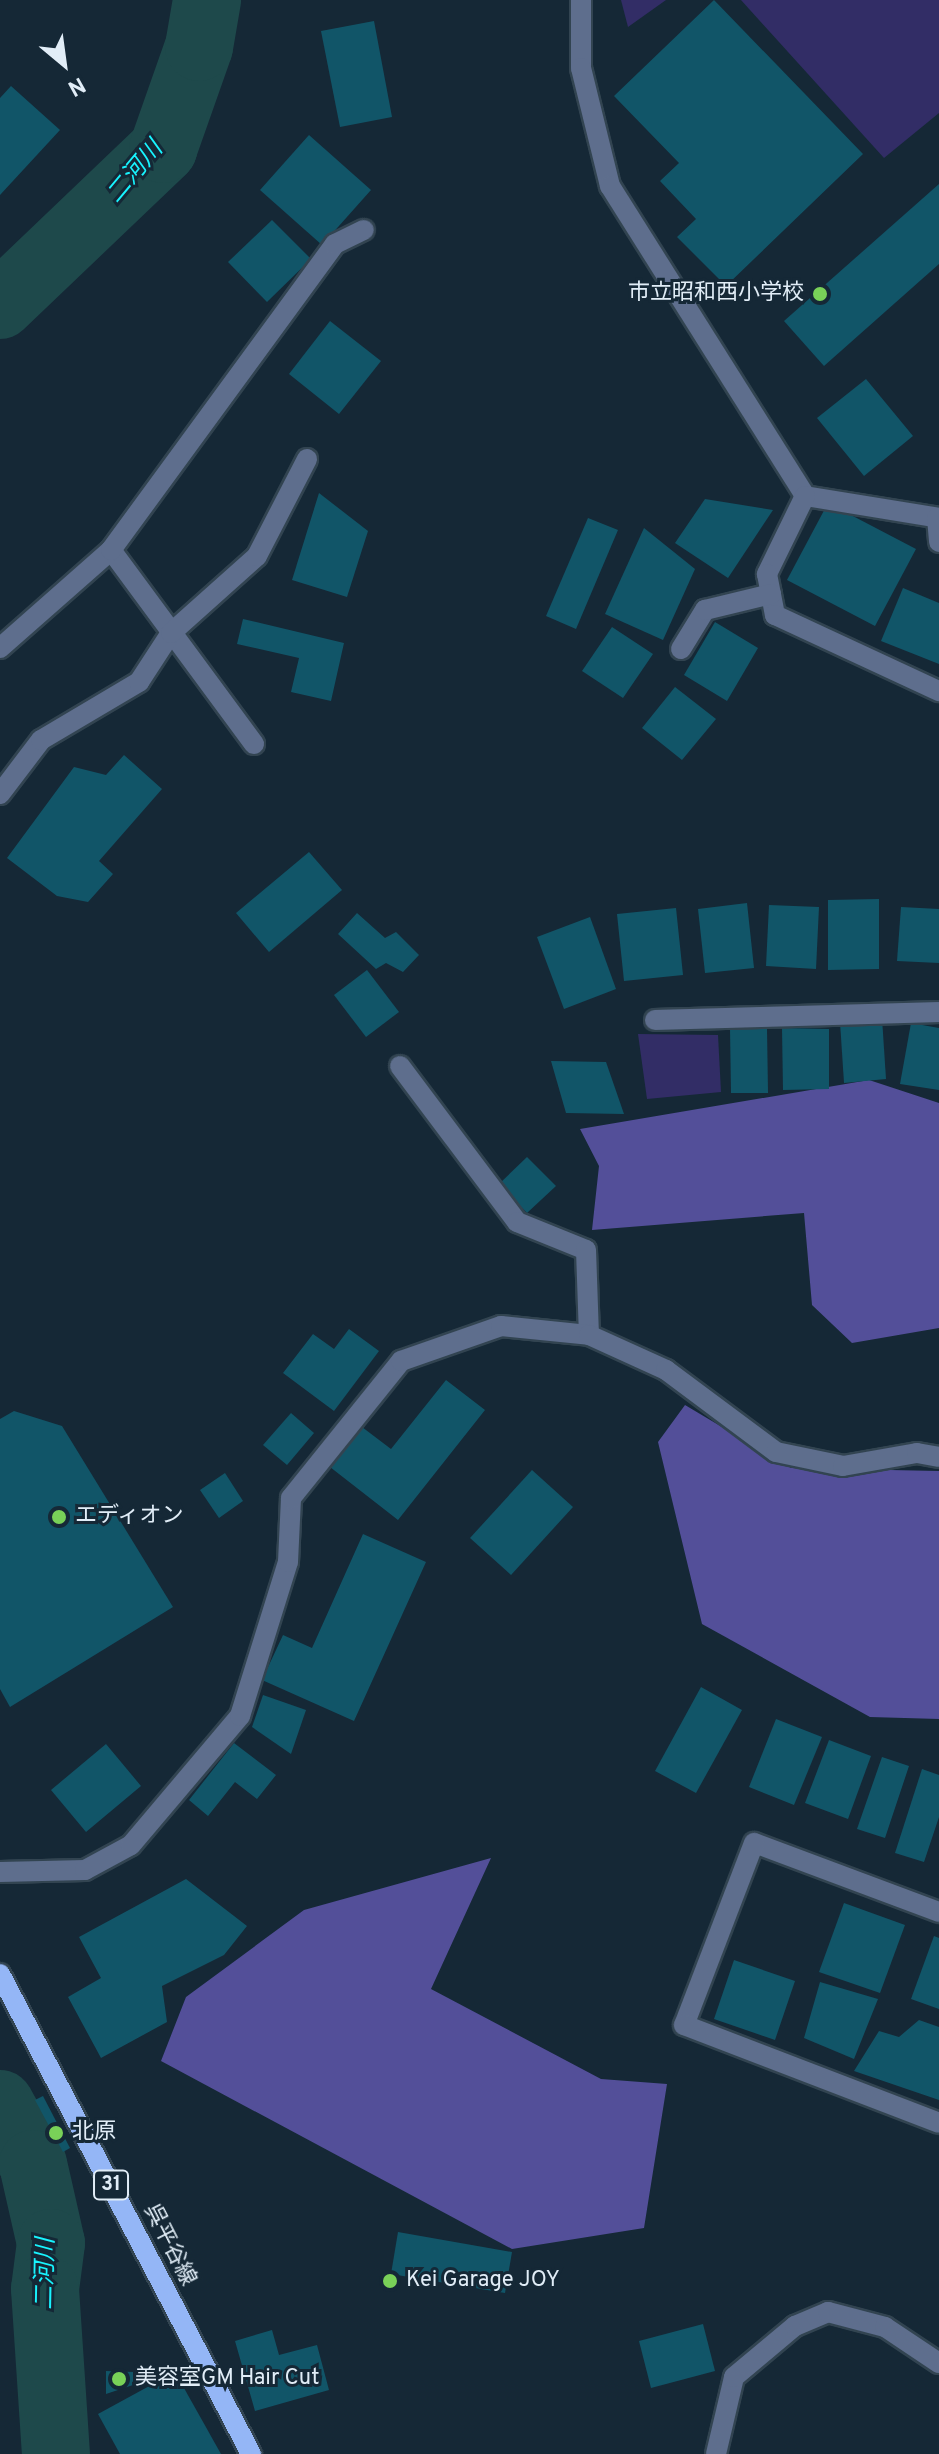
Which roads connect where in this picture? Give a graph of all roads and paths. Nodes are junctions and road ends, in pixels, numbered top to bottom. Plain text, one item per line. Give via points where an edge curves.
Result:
1 (581, 0) edge
2 (364, 230) dead end
3 (307, 459) dead end
4 (805, 496) junction
5 (938, 518) edge
6 (939, 542) edge
7 (111, 550) junction
8 (771, 594) junction
9 (171, 633) junction
10 (0, 648) edge
11 (681, 649) dead end
12 (939, 691) edge
13 (254, 744) dead end
14 (0, 794) edge
15 (939, 1012) edge
16 (655, 1020) dead end
17 (400, 1066) dead end
18 (589, 1335) junction
19 (939, 1457) edge
20 (0, 1872) edge
21 (939, 1912) edge
22 (0, 1974) edge
23 (939, 2123) edge
24 (939, 2363) edge
25 (251, 2454) edge
26 (716, 2454) edge

1 - 4 street via 581,68 610,186
2 - 7 street via 335,244
3 - 9 street via 257,556
4 - 5 street
4 - 8 street via 767,574
5 - 6 street
7 - 9 street
7 - 10 street
8 - 11 street via 705,610
8 - 12 street via 775,615
9 - 13 street
9 - 14 street via 139,682 41,740
15 - 16 street
17 - 18 street via 517,1222 586,1250
18 - 19 street via 666,1370 776,1452 843,1466 917,1453
18 - 20 street via 501,1326 401,1361 291,1498 288,1562 240,1716 131,1845 85,1870
21 - 23 street via 754,1843 684,2025
22 - 25 main road, 呉平谷線 / 31
24 - 26 street via 885,2327 828,2312 795,2326 734,2377

